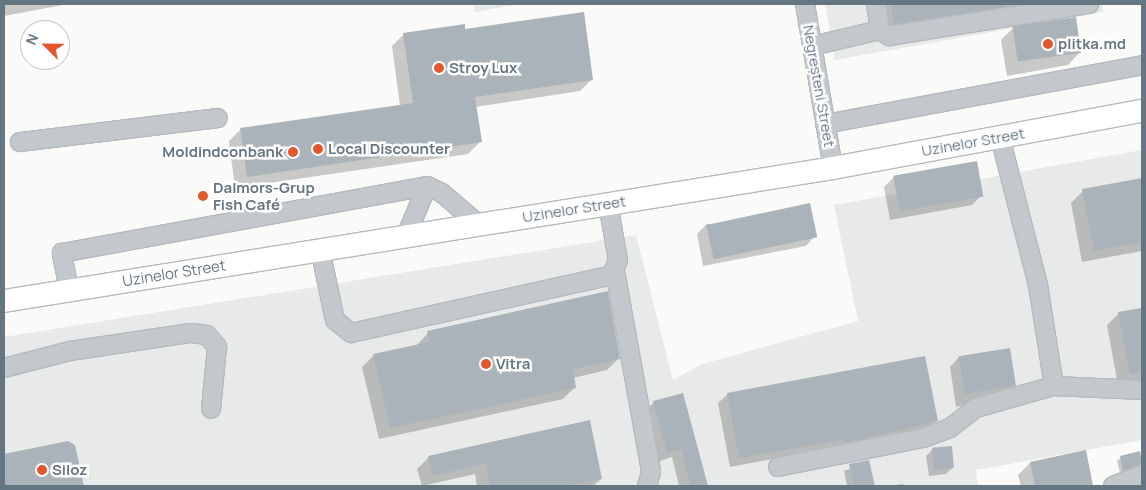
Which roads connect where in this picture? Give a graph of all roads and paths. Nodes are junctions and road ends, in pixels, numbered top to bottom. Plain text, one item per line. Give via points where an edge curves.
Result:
1 (805, 4) edge
2 (876, 4) edge
3 (1089, 4) edge
4 (880, 30) junction
5 (812, 46) junction
6 (1142, 65) edge
7 (1142, 111) edge
8 (218, 118) dead end
9 (826, 124) junction
10 (1000, 137) junction
11 (20, 142) dead end
12 (833, 168) junction
13 (427, 186) junction
14 (608, 204) junction
15 (478, 224) junction
16 (406, 236) junction
17 (320, 249) junction
18 (616, 272) junction
19 (69, 290) junction
20 (4, 301) edge
21 (4, 368) edge
22 (1054, 386) junction
23 (1142, 390) edge
24 (211, 409) dead end
25 (778, 467) dead end
26 (1142, 475) edge
27 (647, 486) edge
28 (1113, 486) edge

1 - 5 street, Negreșteni Street
2 - 4 street
3 - 4 street via 896,36 885,36
4 - 5 street
5 - 9 street, Negreșteni Street
6 - 9 street
7 - 10 main road, Uzinelor Street
8 - 11 street
9 - 12 street, Negreșteni Street
10 - 12 main road, Uzinelor Street
10 - 22 street via 1038,285
12 - 14 main road, Uzinelor Street
13 - 15 street via 442,193
13 - 16 street
13 - 19 street via 62,254
14 - 15 main road, Uzinelor Street
14 - 18 street via 618,260
15 - 16 main road, Uzinelor Street
16 - 17 main road, Uzinelor Street
17 - 18 street via 335,320 351,333
17 - 19 main road, Uzinelor Street
18 - 27 street via 651,472
19 - 20 main road, Uzinelor Street
21 - 24 street via 70,351 191,333 207,335 217,347
22 - 23 street
22 - 25 street via 976,408 950,428 923,438
26 - 28 street

